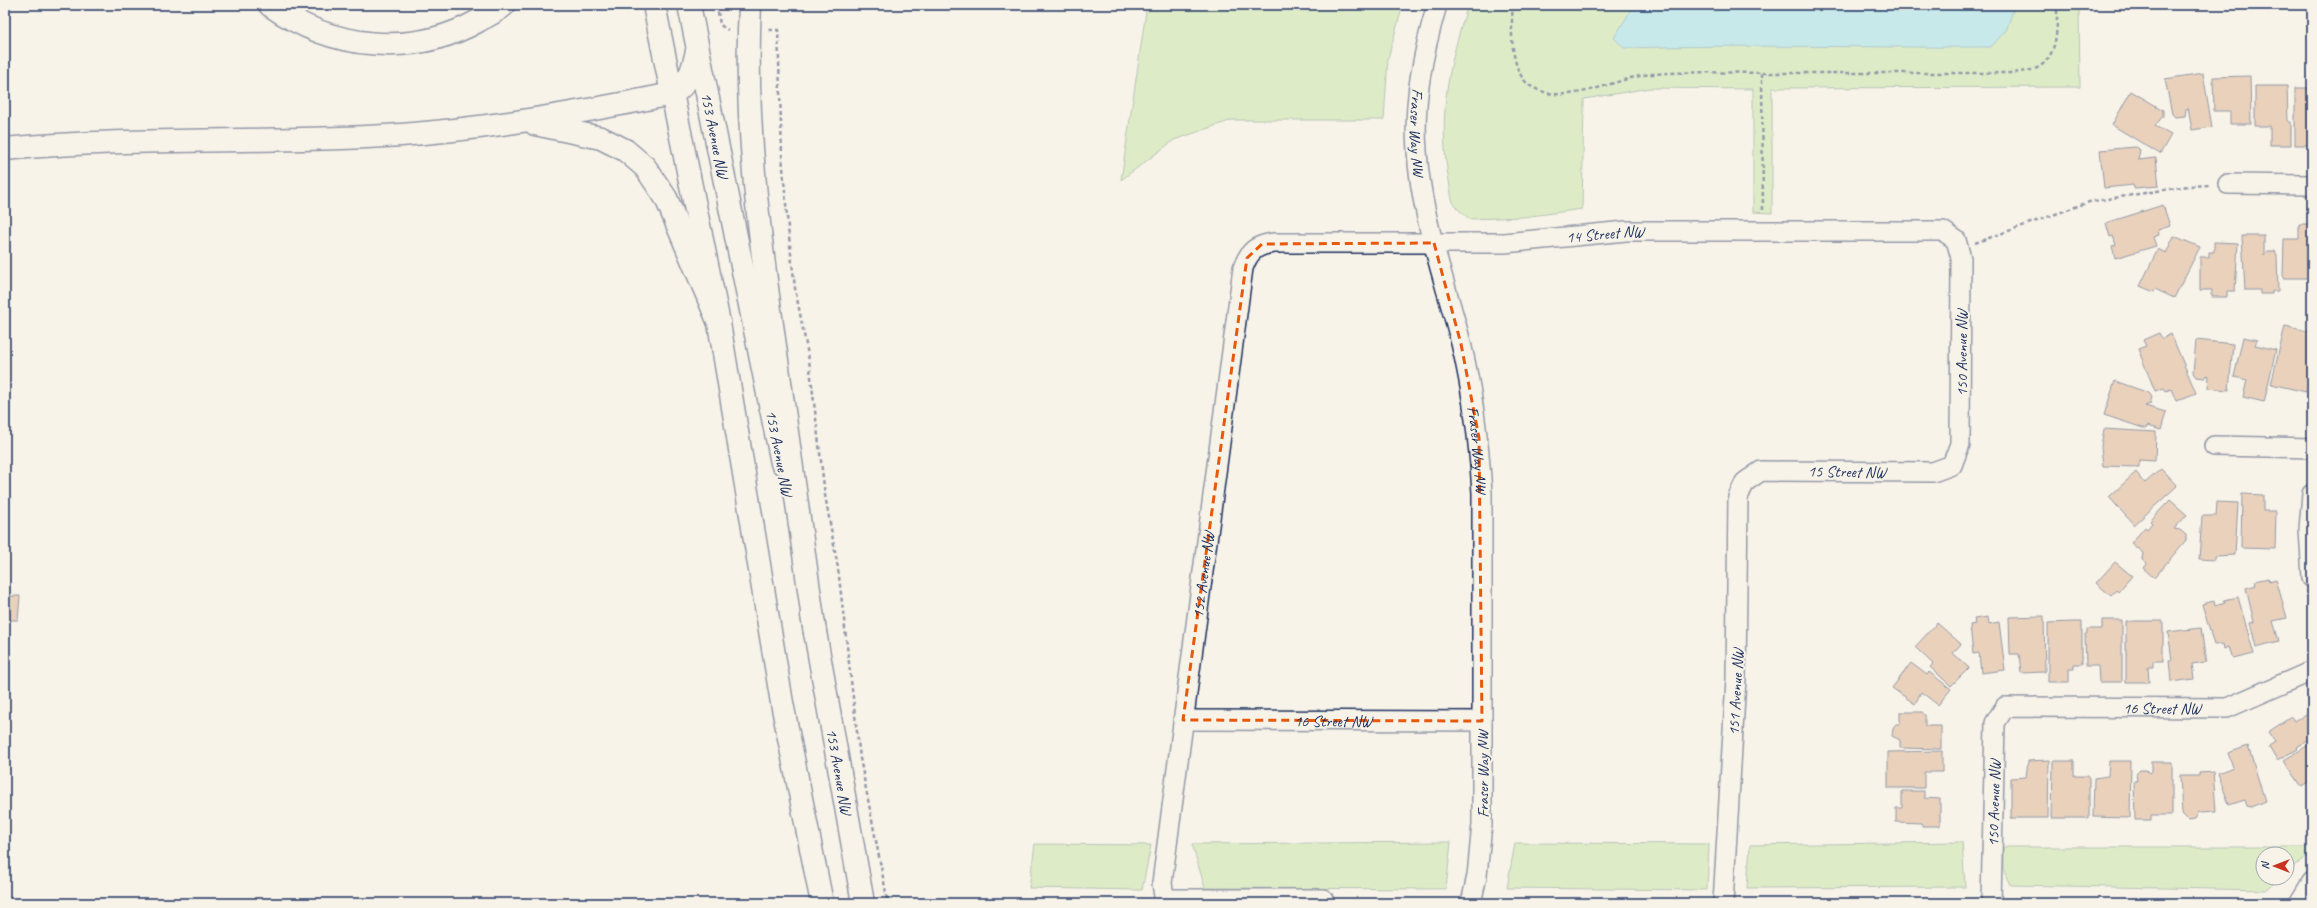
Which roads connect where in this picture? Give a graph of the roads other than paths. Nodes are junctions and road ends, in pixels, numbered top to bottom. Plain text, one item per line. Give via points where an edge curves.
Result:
1 (270, 5) edge
2 (504, 5) edge
3 (654, 5) edge
4 (689, 5) edge
5 (750, 5) edge
6 (1437, 5) edge
7 (697, 51) junction
8 (672, 94) junction
9 (520, 122) junction
10 (5, 149) edge
11 (2228, 184) road end
12 (2312, 185) edge
13 (1958, 243) joint
14 (1434, 244) junction
15 (1254, 249) joint
16 (719, 323) junction
17 (2214, 446) dead end
18 (2312, 448) edge
19 (1952, 465) joint
20 (1745, 482) joint
21 (2312, 494) edge
22 (2312, 578) edge
23 (815, 632) junction
24 (2312, 671) edge
25 (2005, 707) joint
26 (1183, 720) junction
27 (1482, 721) junction
28 (2312, 882) edge
29 (1164, 901) edge
30 (822, 903) edge
31 (863, 903) edge
32 (1323, 903) edge
33 (1471, 903) edge
34 (1723, 903) edge
35 (1991, 903) edge
36 (2299, 903) edge

1 - 2 main road via 300,24 324,34 366,43 397,45 429,41 460,30
3 - 8 main road, 153 Avenue NW
4 - 7 main road, 153 Avenue NW
5 - 23 main road via 750,134 760,243
6 - 14 street, Fraser Way NW via 1422,63 1417,120 1417,151 1422,194
7 - 8 main road via 687,81 681,89
7 - 23 main road, 153 Avenue NW
8 - 9 main road
8 - 16 main road, 153 Avenue NW
9 - 10 main road via 458,131 343,138 152,140 64,143
9 - 16 main road via 601,138 625,150 645,166 666,198
11 - 12 street
13 - 14 street, 14 Street NW via 1943,231 1934,230 1764,230 1626,231 1532,241
13 - 19 street, 150 Avenue NW via 1961,258 1960,444
14 - 15 street, 14 Street NW via 1262,244
14 - 27 street, Fraser Way NW via 1461,344 1479,438 1482,493
15 - 26 street, 152 Avenue NW via 1243,268
16 - 30 main road, 153 Avenue NW via 782,703
17 - 18 street
19 - 20 street, 15 Street NW via 1933,472 1770,470 1752,475
20 - 34 street, 151 Avenue NW via 1738,497 1737,508 1736,679
21 - 22 street via 2309,529
23 - 31 main road, 153 Avenue NW
24 - 25 street, 16 Street NW via 2227,708
25 - 35 street, 150 Avenue NW via 1995,723
26 - 27 street, 16 Street NW
26 - 29 street, 152 Avenue NW via 1162,883
27 - 33 street, Fraser Way NW via 1482,824 1477,876
28 - 36 street
29 - 32 street via 1323,899

